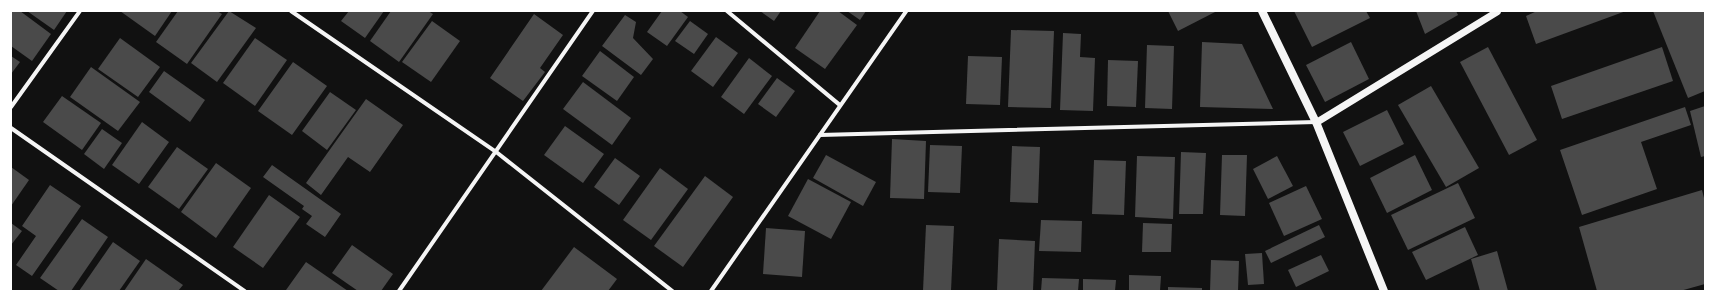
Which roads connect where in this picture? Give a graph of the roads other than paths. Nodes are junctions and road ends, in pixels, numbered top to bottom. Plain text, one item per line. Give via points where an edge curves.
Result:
1 (80, 11) edge
2 (291, 11) edge
3 (593, 11) edge
4 (726, 11) edge
5 (906, 11) edge
6 (1262, 11) edge
7 (1497, 11) edge
8 (840, 105) junction
9 (11, 107) edge
10 (1316, 122) junction
11 (11, 128) edge
12 (820, 134) junction
13 (495, 151) junction
14 (245, 291) edge
15 (399, 291) edge
16 (672, 291) edge
17 (711, 291) edge
18 (1384, 291) edge

1 - 9 street
2 - 13 street
3 - 13 street
4 - 8 street
5 - 8 street
6 - 10 main road
7 - 10 street
8 - 12 street
10 - 12 street
10 - 18 main road
11 - 14 street
12 - 17 street
13 - 15 street
13 - 16 street

